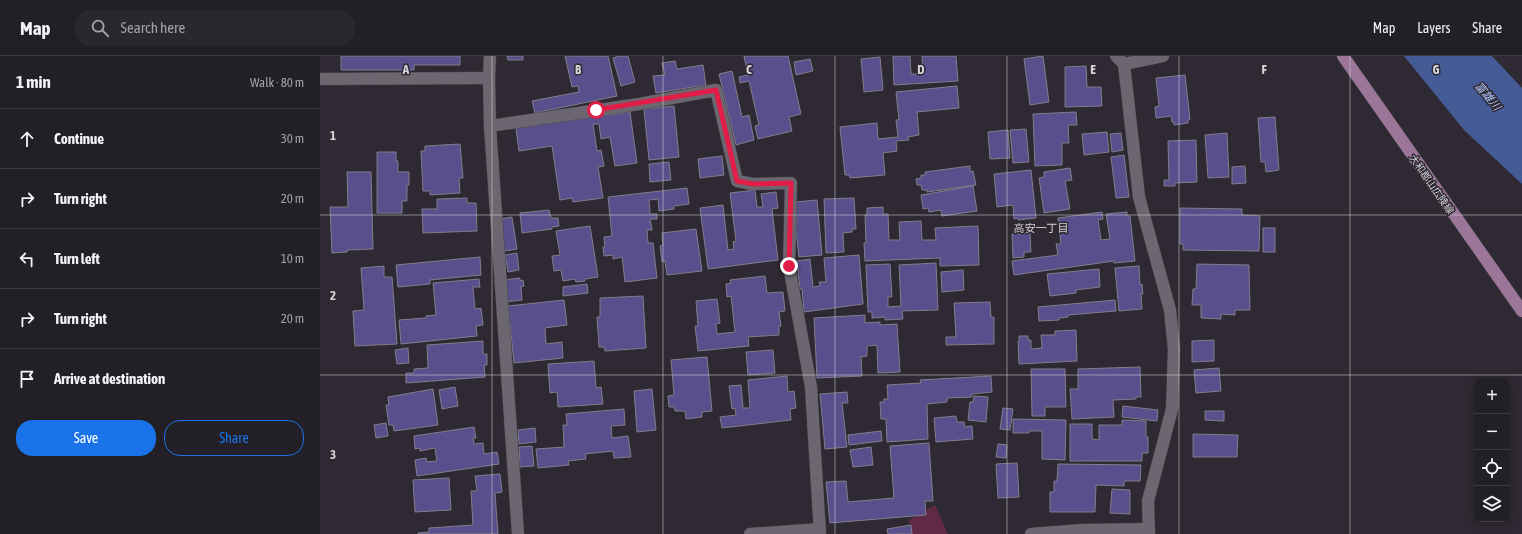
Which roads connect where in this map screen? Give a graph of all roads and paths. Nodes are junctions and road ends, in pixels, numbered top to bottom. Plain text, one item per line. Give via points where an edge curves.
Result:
1 (490, 56) edge
2 (1163, 56) edge
3 (1343, 56) edge
4 (1120, 60) edge
5 (489, 78) junction
6 (320, 79) edge
7 (490, 126) junction
8 (1522, 311) edge
9 (820, 531) edge
10 (1149, 531) edge
11 (518, 534) edge
12 (750, 534) edge
13 (1031, 534) edge

1 - 5 street
2 - 4 street
3 - 8 main road, 大和郡山広陵線
4 - 10 street via 1139,197 1170,310 1174,349 1172,409 1148,501
5 - 6 street
5 - 7 street
7 - 9 street via 716,90 737,181 753,184 791,183 789,266 811,387
7 - 11 street
9 - 12 street
10 - 13 street via 1082,530

